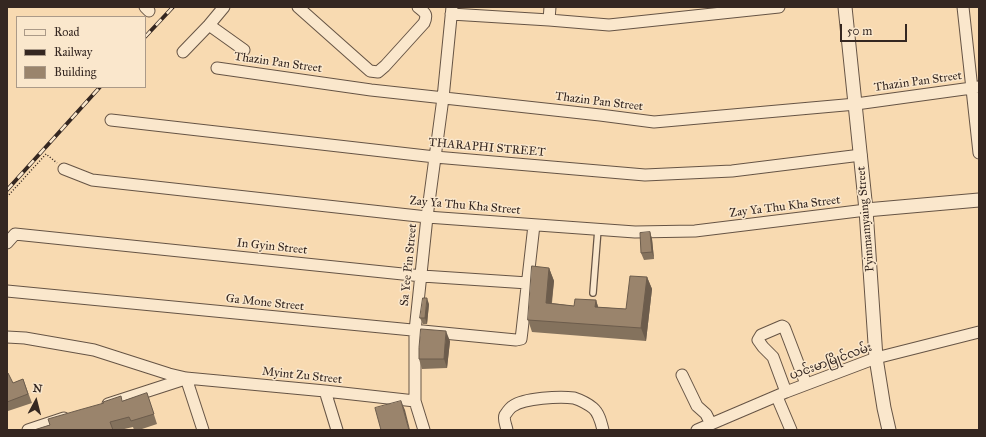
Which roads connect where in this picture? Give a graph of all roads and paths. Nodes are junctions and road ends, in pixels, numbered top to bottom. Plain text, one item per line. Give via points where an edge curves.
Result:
1 (224, 7) edge
2 (298, 7) edge
3 (418, 7) edge
4 (550, 7) edge
5 (779, 7) edge
6 (845, 7) edge
7 (963, 7) edge
8 (753, 8) edge
9 (452, 11) edge
10 (549, 20) junction
11 (209, 25) junction
12 (244, 50) dead end
13 (183, 52) dead end
14 (217, 68) dead end
15 (975, 87) edge
16 (443, 98) junction
17 (856, 104) junction
18 (111, 120) dead end
19 (979, 153) edge
20 (48, 155) dead end
21 (861, 155) junction
22 (436, 157) junction
23 (64, 170) dead end
24 (7, 197) edge
25 (979, 200) edge
26 (866, 210) junction
27 (427, 217) junction
28 (534, 225) junction
29 (598, 229) junction
30 (7, 243) edge
31 (422, 276) junction
32 (528, 283) junction
33 (7, 291) edge
34 (593, 293) dead end
35 (415, 331) junction
36 (979, 332) edge
37 (7, 337) edge
38 (876, 358) junction
39 (682, 375) dead end
40 (186, 378) junction
41 (806, 384) junction
42 (325, 391) junction
43 (781, 394) junction
44 (415, 401) junction
45 (96, 408) edge
46 (73, 415) edge
47 (711, 424) junction
48 (28, 430) edge
49 (203, 430) edge
50 (337, 430) edge
51 (424, 430) edge
52 (507, 430) edge
53 (604, 430) edge
54 (697, 430) edge
55 (790, 430) edge
56 (889, 430) edge

1 - 11 street
2 - 3 street via 370,71 378,72 424,23 426,13
4 - 10 street
5 - 8 street
6 - 17 street, Pyinmamyaing Street
7 - 15 street
8 - 10 street via 609,25
9 - 10 street
9 - 16 street, Sa Yee Pin Street
11 - 12 street
11 - 13 street
14 - 16 street, Thazin Pan Street
15 - 17 street, Thazin Pan Street
15 - 19 street
16 - 17 street, Thazin Pan Street via 654,122
16 - 22 street, Sa Yee Pin Street
17 - 21 street, Pyinmamyaing Street
18 - 22 street, THARAPHI STREET
20 - 24 path via 46,154
21 - 22 street, THARAPHI STREET via 732,171 645,175
21 - 26 street, Pyinmamyaing Street
22 - 27 street, Sa Yee Pin Street
23 - 27 street, Zay Ya Thu Kha Street via 92,180
25 - 26 street
26 - 29 street, Zay Ya Thu Kha Street via 694,232
26 - 38 street, Pyinmamyaing Street
27 - 28 street, Zay Ya Thu Kha Street
27 - 31 street, Sa Yee Pin Street
28 - 29 street, Zay Ya Thu Kha Street
28 - 32 street
29 - 34 lane
30 - 31 street, In Gyin Street via 15,234
31 - 32 street, In Gyin Street
31 - 35 street, Sa Yee Pin Street
32 - 35 street, Ga Mone Street via 521,339
33 - 35 street, Ga Mone Street
35 - 44 street, Sa Yee Pin Street
36 - 38 street, ယင်းမာမြိုင်လမ်း
37 - 40 street, Myint Zu Street via 94,350
38 - 41 street, ယင်းမာမြိုင်လမ်း
38 - 56 street, Pyinmamyaing Street
39 - 47 street via 697,406 706,414
40 - 42 street, Myint Zu Street
40 - 45 street
40 - 49 street
41 - 43 street, ယင်းမာမြိုင်လမ်း
41 - 43 street via 782,326 761,335 758,340 772,357
42 - 44 street, Myint Zu Street
42 - 50 street
43 - 47 street, ယင်းမာမြိုင်လမ်း
43 - 55 street
44 - 51 street, Sa Yee Pin Street
46 - 48 street
47 - 54 street, ယင်းမာမြိုင်လမ်း
52 - 53 street via 505,415 512,406 523,401 574,398 594,409

